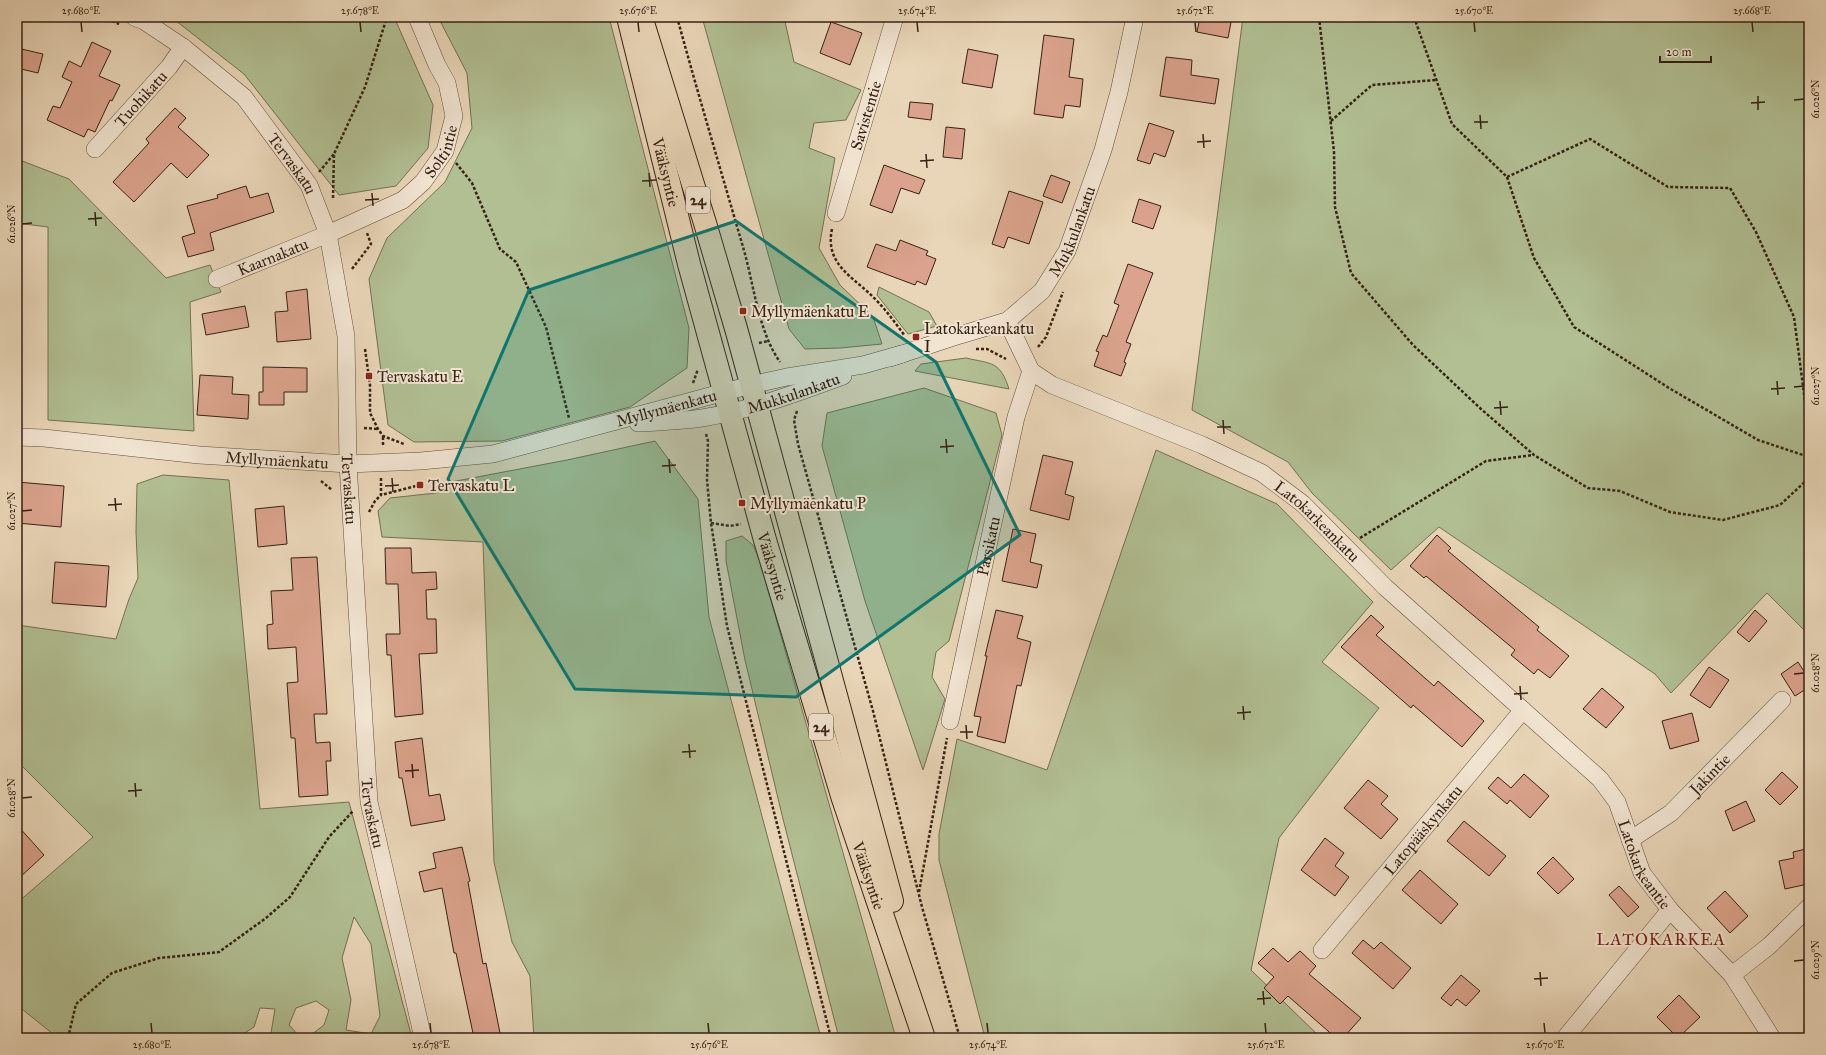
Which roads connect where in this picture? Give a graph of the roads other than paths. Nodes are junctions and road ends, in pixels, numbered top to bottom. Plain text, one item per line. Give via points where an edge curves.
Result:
1 (417, 17) edge
2 (628, 17) edge
3 (641, 17) edge
4 (896, 17) edge
5 (1135, 17) edge
6 (128, 21) edge
7 (183, 47) junction
8 (95, 149) dead end
9 (836, 213) road end
10 (328, 234) junction
11 (217, 279) dead end
12 (1007, 321) junction
13 (905, 347) junction
14 (1031, 371) junction
15 (751, 384) junction
16 (727, 402) junction
17 (757, 405) junction
18 (17, 437) edge
19 (348, 464) junction
20 (1782, 700) dead end
21 (1522, 710) junction
22 (950, 721) road end
23 (1600, 779) joint
24 (1630, 840) junction
25 (1809, 907) edge
26 (1670, 910) junction
27 (1322, 950) dead end
28 (1732, 975) junction
29 (423, 1038) edge
30 (925, 1038) edge
31 (1565, 1038) edge
32 (1772, 1038) edge

1 - 10 street, Soltintie via 436,65 447,84 454,116 445,151 423,182 403,200
2 - 16 highway, Vääksyntie / 24 via 668,183
3 - 15 highway, Vääksyntie / 24 via 705,223
4 - 9 street, Savistentie
5 - 12 street, Mukkulankatu via 1103,150 1067,251 1042,291
6 - 7 street, Tervaskatu via 144,21
7 - 8 street, Tuohikatu via 169,67
7 - 10 street, Tervaskatu via 244,97 309,185
10 - 11 street, Kaarnakatu
10 - 19 street, Tervaskatu via 346,336
12 - 13 street, Mukkulankatu
12 - 14 street
13 - 15 street, Mukkulankatu via 863,365
13 - 17 street, Mukkulankatu via 794,394
14 - 21 street, Latokarkeankatu via 1052,385 1202,445 1262,473 1303,504 1385,587
14 - 22 street, Parsikatu via 1016,417
15 - 16 street, Myllymäenkatu
15 - 17 highway, Vääksyntie / 24
16 - 17 street, Mukkulankatu
16 - 19 street, Myllymäenkatu via 577,432 493,454 421,461
16 - 30 highway, Vääksyntie / 24 via 825,741
17 - 30 highway, Vääksyntie / 24 via 882,866
18 - 19 street, Myllymäenkatu via 199,455
19 - 29 street, Tervaskatu via 369,802
20 - 24 street, Jakintie via 1671,813
21 - 23 street, Latokarkeankatu
21 - 27 street, Latopääskynkatu
23 - 24 street, Latokarkeantie via 1617,802
24 - 26 street, Latokarkeantie via 1642,873
25 - 28 street via 1769,946
26 - 28 street, Latokarkeantie
26 - 31 street
28 - 32 street, Latokarkeantie

